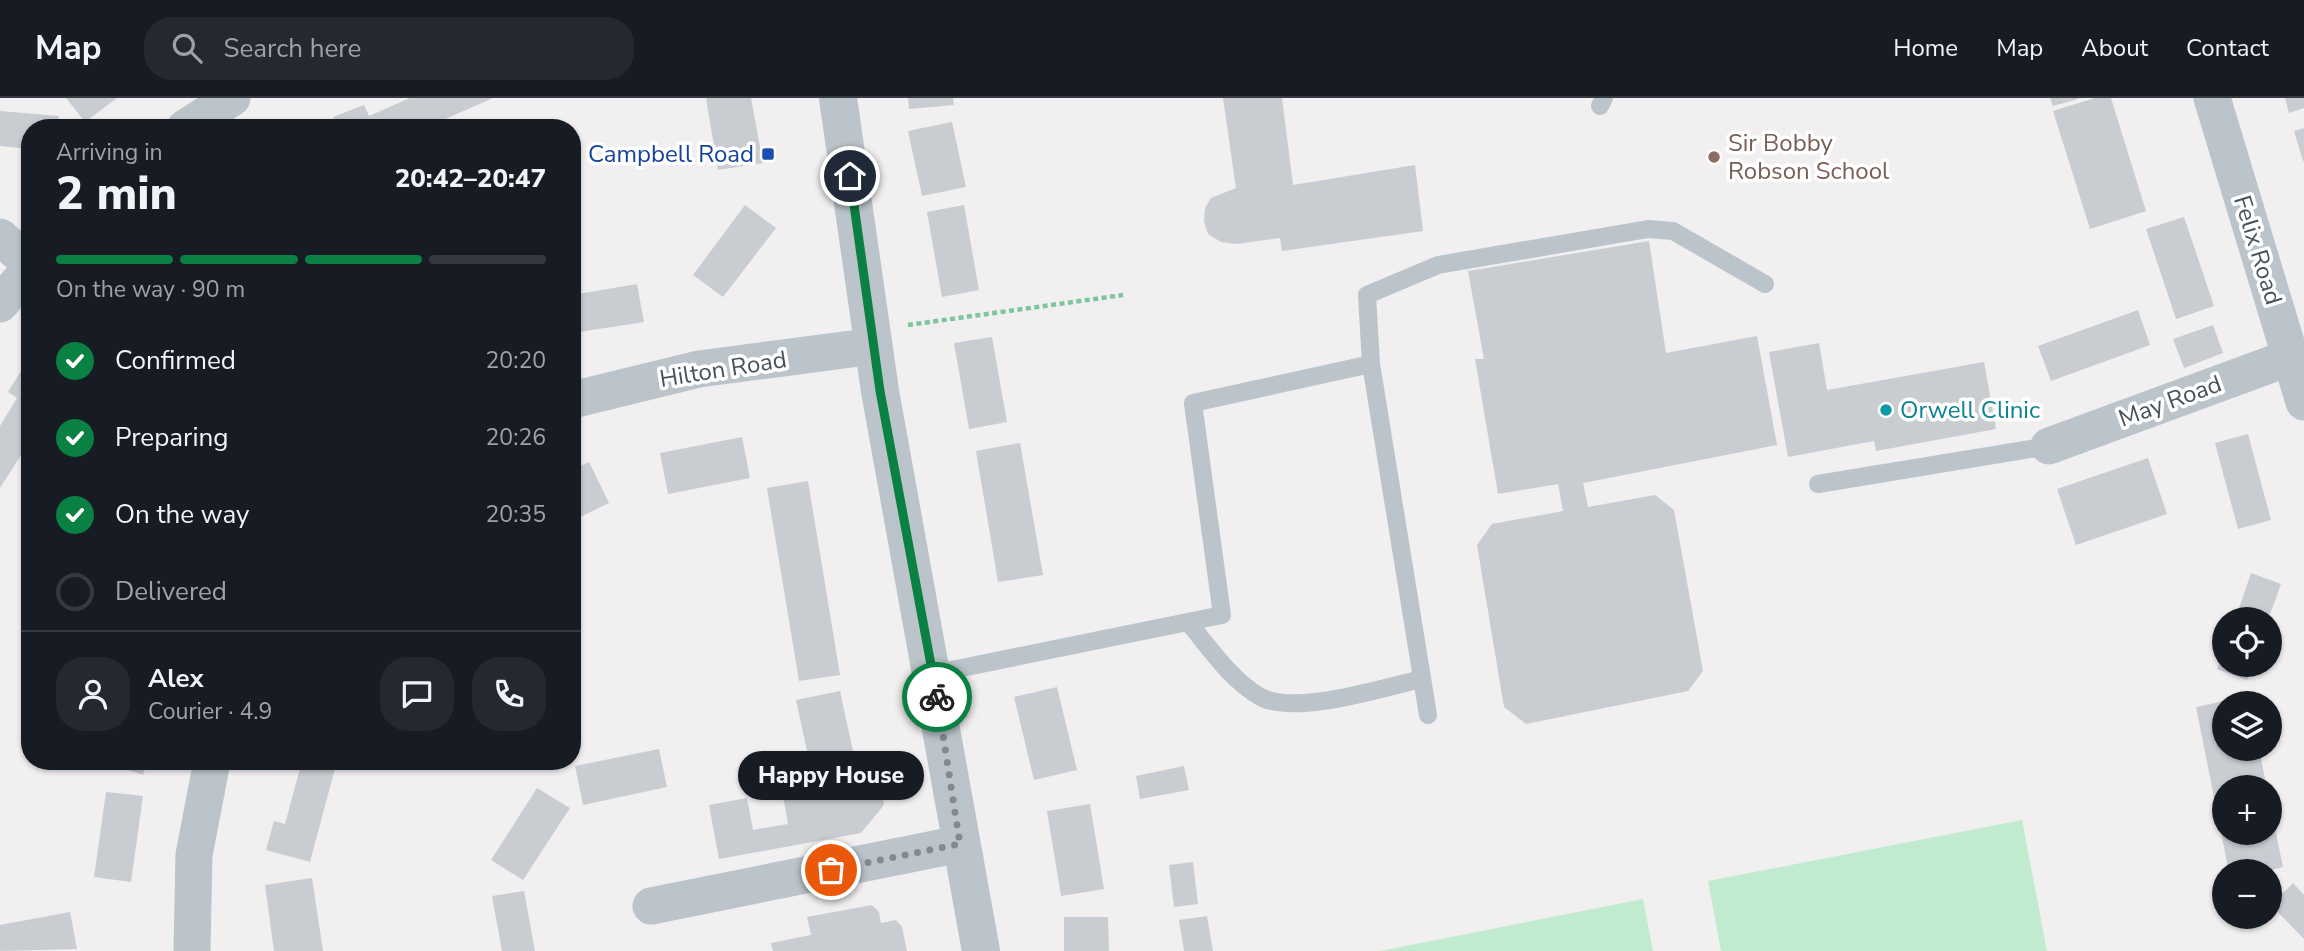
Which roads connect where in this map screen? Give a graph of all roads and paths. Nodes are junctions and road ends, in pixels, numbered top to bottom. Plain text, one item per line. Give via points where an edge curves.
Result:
1 (232, 98) edge
2 (838, 98) edge
3 (2212, 98) edge
4 (200, 119) edge
5 (0, 237) edge
6 (21, 255) edge
7 (21, 280) edge
8 (1765, 284) dead end
9 (1123, 295) dead end
10 (0, 304) edge
11 (874, 338) junction
12 (2291, 357) junction
13 (1371, 364) junction
14 (581, 398) edge
15 (2304, 402) edge
16 (2049, 446) joint
17 (1818, 484) dead end
18 (1188, 622) junction
19 (932, 674) junction
20 (1422, 679) junction
21 (1428, 715) dead end
22 (210, 770) edge
23 (960, 844) junction
24 (651, 906) dead end
25 (192, 951) edge
26 (981, 951) edge

1 - 4 street
2 - 11 street
3 - 12 street, Felix Road
5 - 6 street
7 - 10 street
8 - 13 lane via 1673,231 1648,229 1438,265 1367,295
9 - 11 path
11 - 14 street, Hilton Road via 699,369
11 - 19 street
12 - 15 street, Felix Road
12 - 16 street, May Road
13 - 18 lane via 1193,403 1223,615
13 - 20 lane
16 - 17 lane
18 - 19 lane
18 - 20 lane via 1240,682 1277,704 1311,702
19 - 23 street
20 - 21 lane
22 - 25 street via 194,855
23 - 24 street
23 - 26 street

